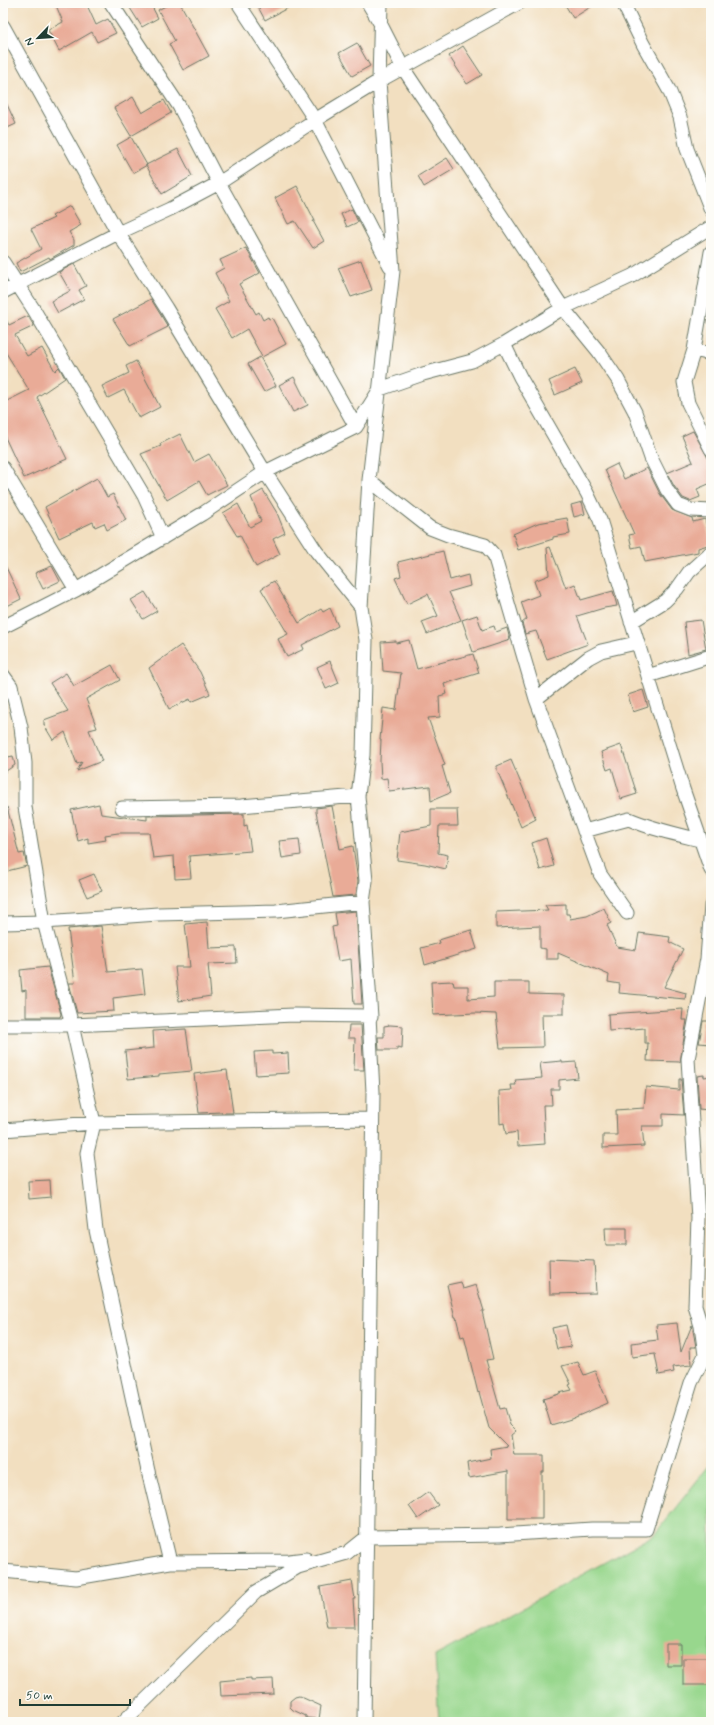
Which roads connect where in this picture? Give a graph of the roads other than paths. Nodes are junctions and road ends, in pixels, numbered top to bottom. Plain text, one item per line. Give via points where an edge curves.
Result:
1 (111, 3) edge
2 (238, 3) edge
3 (368, 3) edge
4 (380, 3) edge
5 (519, 3) edge
6 (623, 3) edge
7 (380, 23) junction
8 (3, 26) edge
9 (403, 68) junction
10 (379, 82) junction
11 (315, 120) junction
12 (219, 183) junction
13 (711, 210) edge
14 (711, 227) edge
15 (118, 232) junction
16 (711, 252) edge
17 (3, 262) edge
18 (393, 271) junction
19 (17, 284) junction
20 (3, 292) edge
21 (563, 308) junction
22 (504, 344) junction
23 (694, 350) junction
24 (711, 354) edge
25 (380, 389) junction
26 (356, 427) junction
27 (711, 448) edge
28 (3, 468) edge
29 (265, 472) junction
30 (369, 480) junction
31 (711, 511) edge
32 (163, 538) junction
33 (711, 552) edge
34 (76, 590) junction
35 (361, 607) junction
36 (631, 622) junction
37 (3, 627) edge
38 (636, 643) junction
39 (711, 656) edge
40 (3, 675) edge
41 (648, 676) junction
42 (536, 699) junction
43 (358, 796) junction
44 (122, 808) dead end
45 (584, 831) junction
46 (700, 840) junction
47 (711, 870) edge
48 (363, 902) junction
49 (711, 906) edge
50 (627, 913) dead end
51 (44, 922) junction
52 (3, 923) edge
53 (369, 1016) junction
54 (3, 1025) edge
55 (72, 1025) junction
56 (372, 1119) junction
57 (94, 1124) junction
58 (3, 1130) edge
59 (367, 1538) junction
60 (347, 1553) junction
61 (170, 1562) junction
62 (3, 1571) edge
63 (123, 1722) edge
64 (364, 1722) edge

1 - 12 street via 179,106
2 - 11 street
3 - 7 street
4 - 7 street
5 - 9 street
6 - 13 street via 669,90 680,116 687,148
7 - 9 street
7 - 10 street
8 - 15 street
9 - 10 street
9 - 21 street
10 - 11 street
10 - 18 street
11 - 12 street
11 - 18 street
12 - 15 street via 170,209
12 - 26 street
14 - 21 street via 632,276
15 - 19 street
15 - 29 street
16 - 23 street
17 - 19 street
18 - 25 street
19 - 20 street
19 - 32 street via 144,496
21 - 22 street
21 - 31 street via 618,380 635,412 651,458 667,490 678,505 691,510
22 - 25 street via 472,361
22 - 36 street via 600,520
23 - 24 street
23 - 27 street via 684,382 688,403
25 - 26 street
25 - 30 street
26 - 29 street
28 - 34 street
29 - 32 street
29 - 35 street via 316,551
30 - 35 street
30 - 42 street via 430,528 485,545 494,555
32 - 34 street
33 - 36 street via 689,572 666,601
34 - 37 street
35 - 43 street via 366,640 363,755
36 - 38 street
38 - 41 street
38 - 42 street via 601,651 588,658
39 - 41 street
40 - 51 street via 11,686 21,727 25,762 25,807
41 - 46 street
42 - 45 street
43 - 44 street via 241,806
43 - 48 street via 366,881
45 - 46 street via 629,819 663,832
45 - 50 street via 600,874
46 - 47 street
48 - 51 street via 276,911 158,914
48 - 53 street via 371,1017
49 - 59 street via 707,958 688,1059 698,1218 695,1306 705,1355 691,1382 646,1528
51 - 52 street
51 - 55 street
53 - 55 street via 294,1015
53 - 56 street
54 - 55 street
55 - 57 street
56 - 57 street
56 - 59 street
57 - 58 street
57 - 61 street via 87,1153 96,1230
59 - 60 street
59 - 64 street
60 - 61 street via 289,1561
60 - 63 street via 298,1567 256,1592
61 - 62 street via 76,1578

